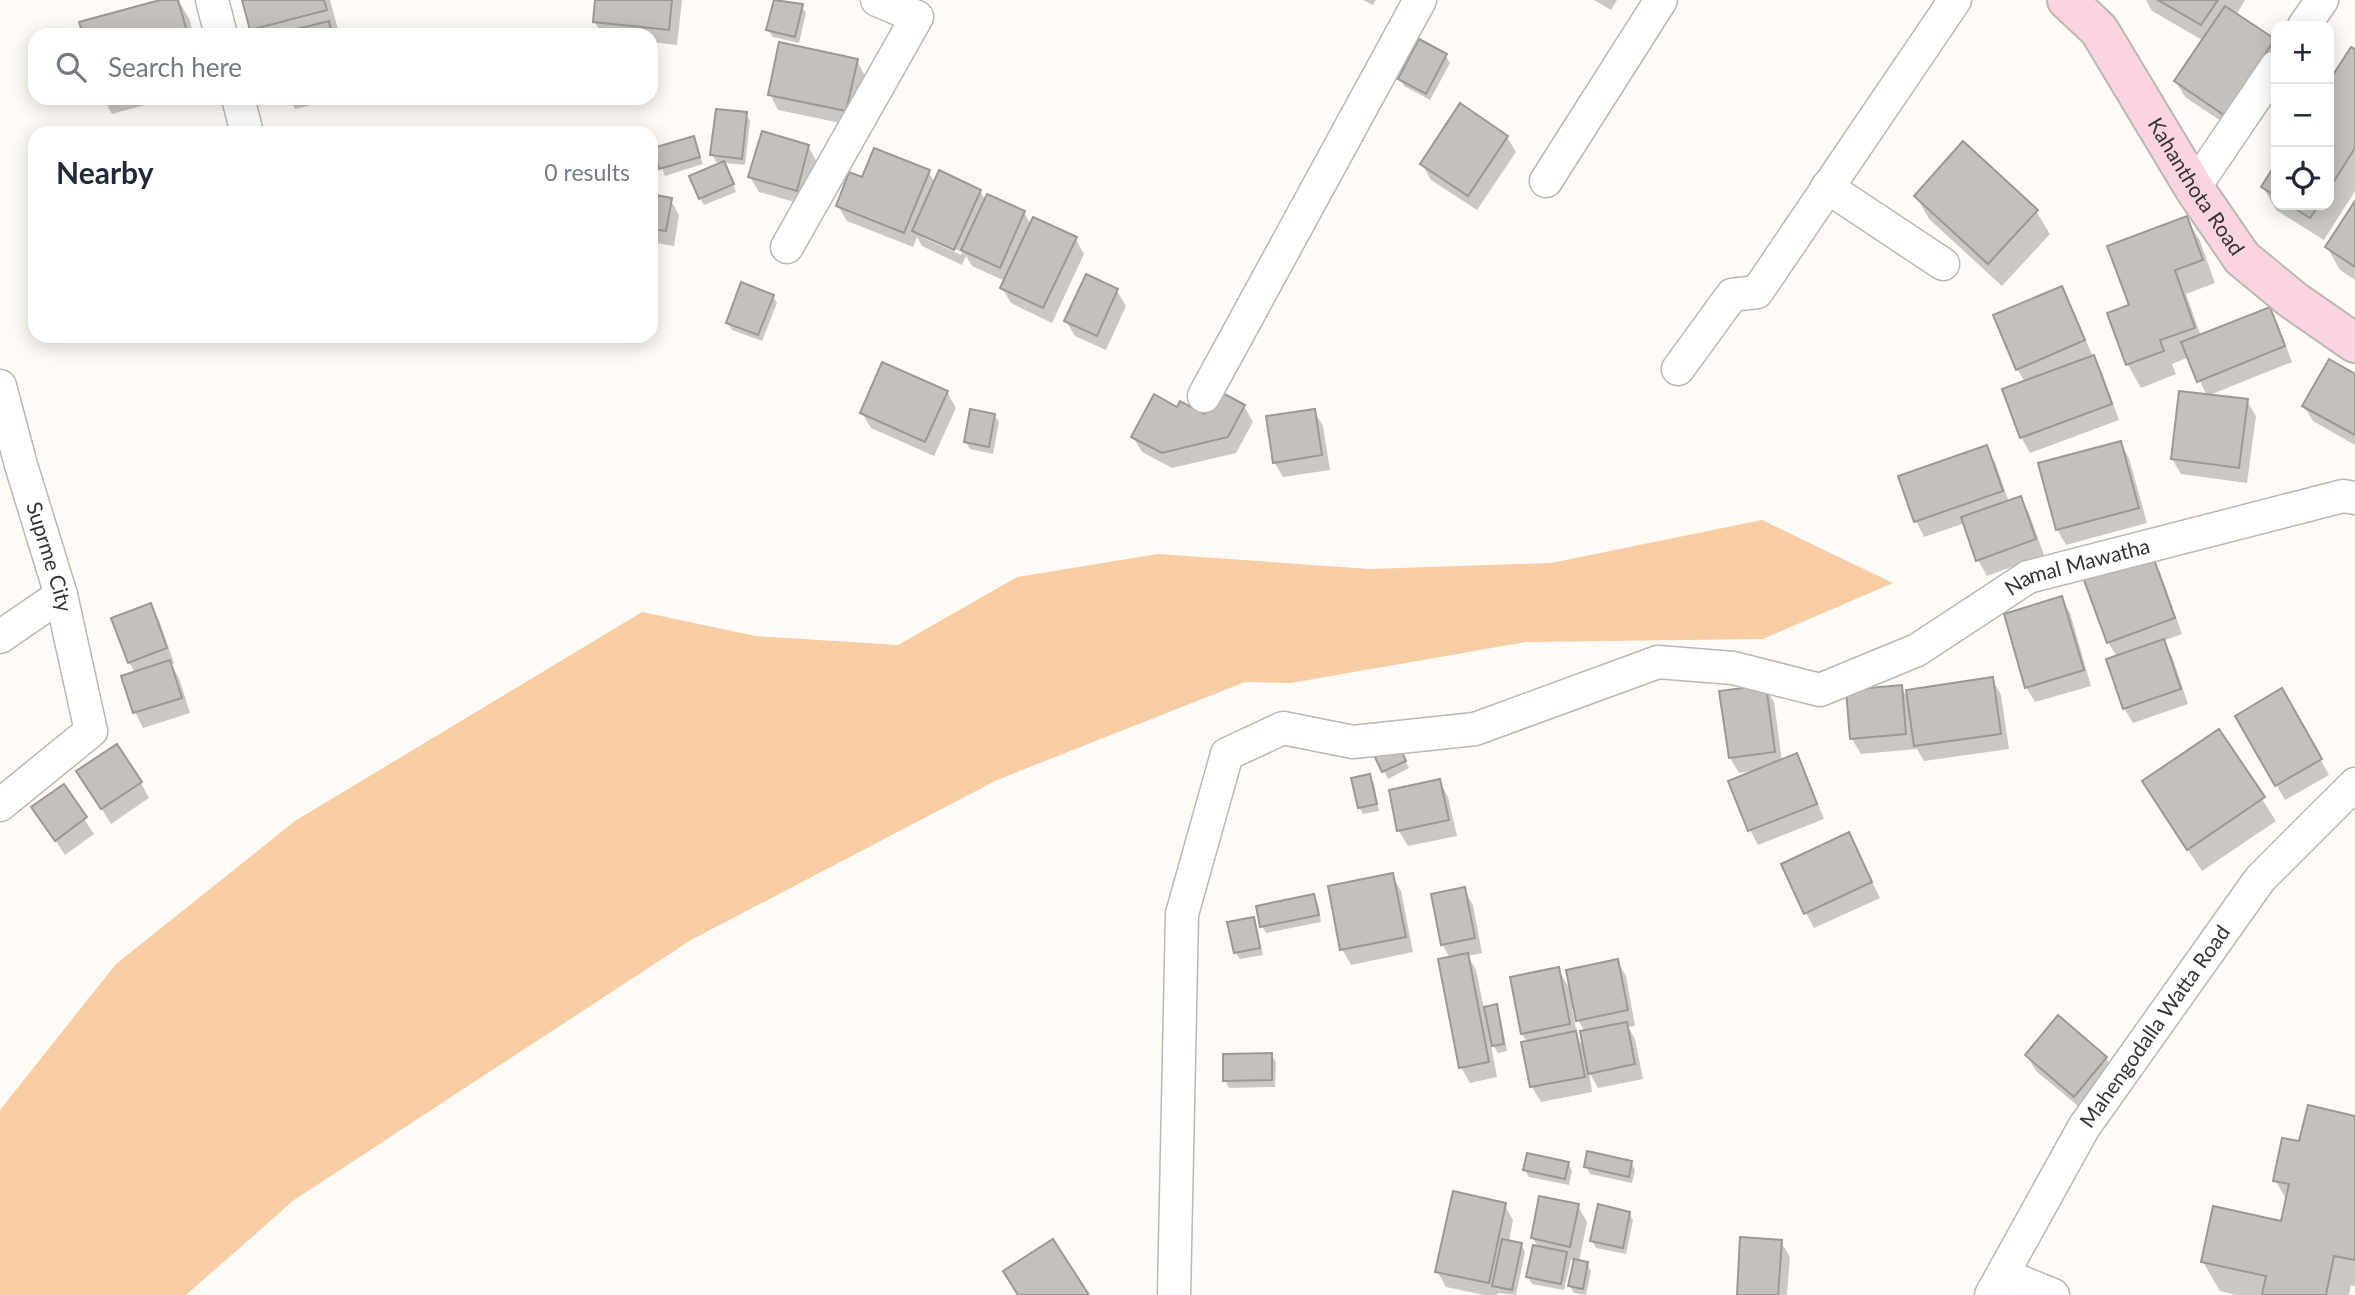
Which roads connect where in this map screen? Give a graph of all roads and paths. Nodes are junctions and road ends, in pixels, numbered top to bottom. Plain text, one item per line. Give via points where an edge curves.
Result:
1 (212, 0) edge
2 (877, 0) edge
3 (1420, 0) edge
4 (1661, 0) edge
5 (1955, 0) edge
6 (2067, 0) edge
7 (2322, 0) edge
8 (2307, 21) edge
9 (219, 28) edge
10 (2271, 74) edge
11 (240, 105) edge
12 (245, 126) edge
13 (1546, 181) dead end
14 (1827, 187) junction
15 (2194, 188) junction
16 (787, 247) dead end
17 (1943, 264) dead end
18 (2355, 344) edge
19 (1678, 369) dead end
20 (0, 386) edge
21 (1204, 396) dead end
22 (2355, 498) edge
23 (61, 595) junction
24 (0, 636) edge
25 (2355, 784) edge
26 (0, 805) edge
27 (1998, 1285) edge
28 (1174, 1295) edge
29 (2053, 1295) edge

1 - 9 street
2 - 16 street via 917,17
3 - 21 street
4 - 13 street
5 - 14 street
6 - 15 main road, Kahanthota Road via 2099,30
7 - 8 street
10 - 15 street
11 - 12 street
14 - 17 street
14 - 19 street via 1757,292 1732,295
15 - 18 main road, Kahanthota Road via 2242,258
20 - 23 street, Suprme City
22 - 28 street, Namal Mawatha via 2343,496 2028,577 1917,650 1820,690 1733,668 1658,662 1475,729 1353,742 1283,728 1227,754 1182,914
23 - 24 street
23 - 26 street, Suprme City via 91,731
25 - 27 street, Mahengodalla Watta Road via 2260,879 2084,1127
27 - 29 street

